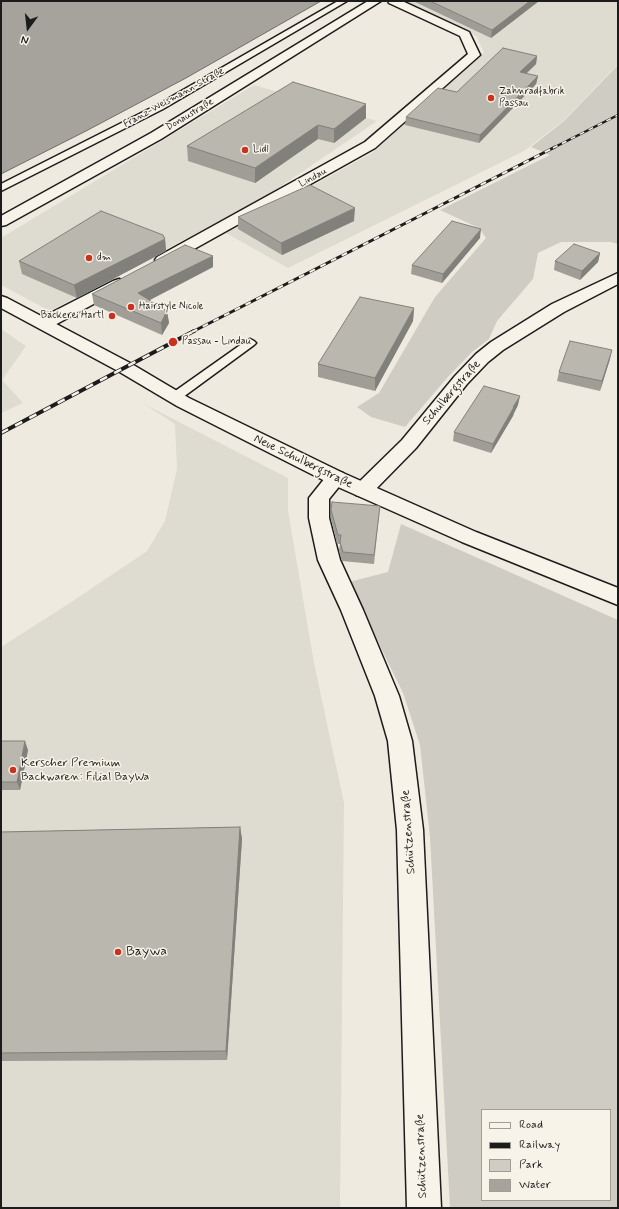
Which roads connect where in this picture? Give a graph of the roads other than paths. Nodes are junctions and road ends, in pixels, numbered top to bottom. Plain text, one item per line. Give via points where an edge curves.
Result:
1 (343, 1) edge
2 (376, 1) edge
3 (393, 1) edge
4 (1, 188) edge
5 (1, 222) edge
6 (153, 266) edge
7 (132, 277) edge
8 (618, 278) edge
9 (1, 301) edge
10 (45, 323) junction
11 (250, 342) dead end
12 (176, 397) junction
13 (336, 478) junction
14 (363, 490) junction
15 (618, 597) edge
16 (424, 1208) edge

1 - 4 lane, Franz-Weismann-Straße via 160,107
2 - 5 street, Donaustraße via 156,136
3 - 6 street, Lindau via 465,34 474,55 370,145
7 - 10 street
8 - 14 street, Schulbergstraße via 558,308 514,334 482,358 409,444
9 - 10 street, Neue Schulbergstraße
10 - 12 street, Neue Schulbergstraße
11 - 12 lane
12 - 13 street, Neue Schulbergstraße
13 - 14 street, Neue Schulbergstraße
13 - 16 street, Schützenstraße via 319,498 319,518 329,560 387,696 400,741 410,830
14 - 15 street, Neue Schulbergstraße via 469,537

